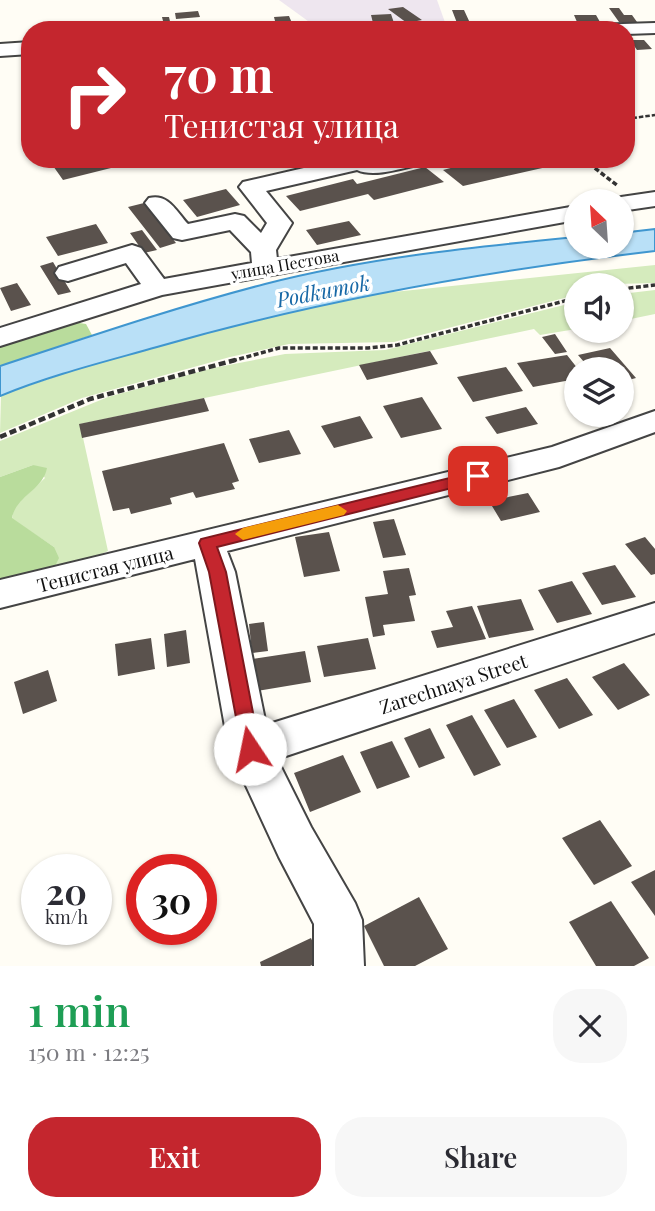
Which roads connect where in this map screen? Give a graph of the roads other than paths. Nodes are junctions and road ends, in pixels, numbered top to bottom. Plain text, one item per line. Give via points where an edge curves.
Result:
1 (655, 28) edge
2 (635, 29) edge
3 (21, 49) edge
4 (0, 50) edge
5 (335, 168) edge
6 (157, 203) dead end
7 (564, 215) edge
8 (265, 258) junction
9 (68, 273) dead end
10 (157, 288) junction
11 (0, 337) edge
12 (655, 421) edge
13 (207, 543) junction
14 (0, 594) edge
15 (655, 618) edge
16 (250, 749) junction
17 (339, 966) edge

1 - 2 street
3 - 4 street
5 - 8 street via 251,187 280,223
6 - 8 street via 182,233 235,220
7 - 8 street, улица Пестова
8 - 10 street, улица Пестова
9 - 10 street via 132,253
10 - 11 street, улица Пестова
12 - 13 street, Тенистая улица via 559,456
13 - 14 street, Тенистая улица
13 - 16 street via 217,572
15 - 16 street, Zarechnaya Street
16 - 17 street via 338,919

